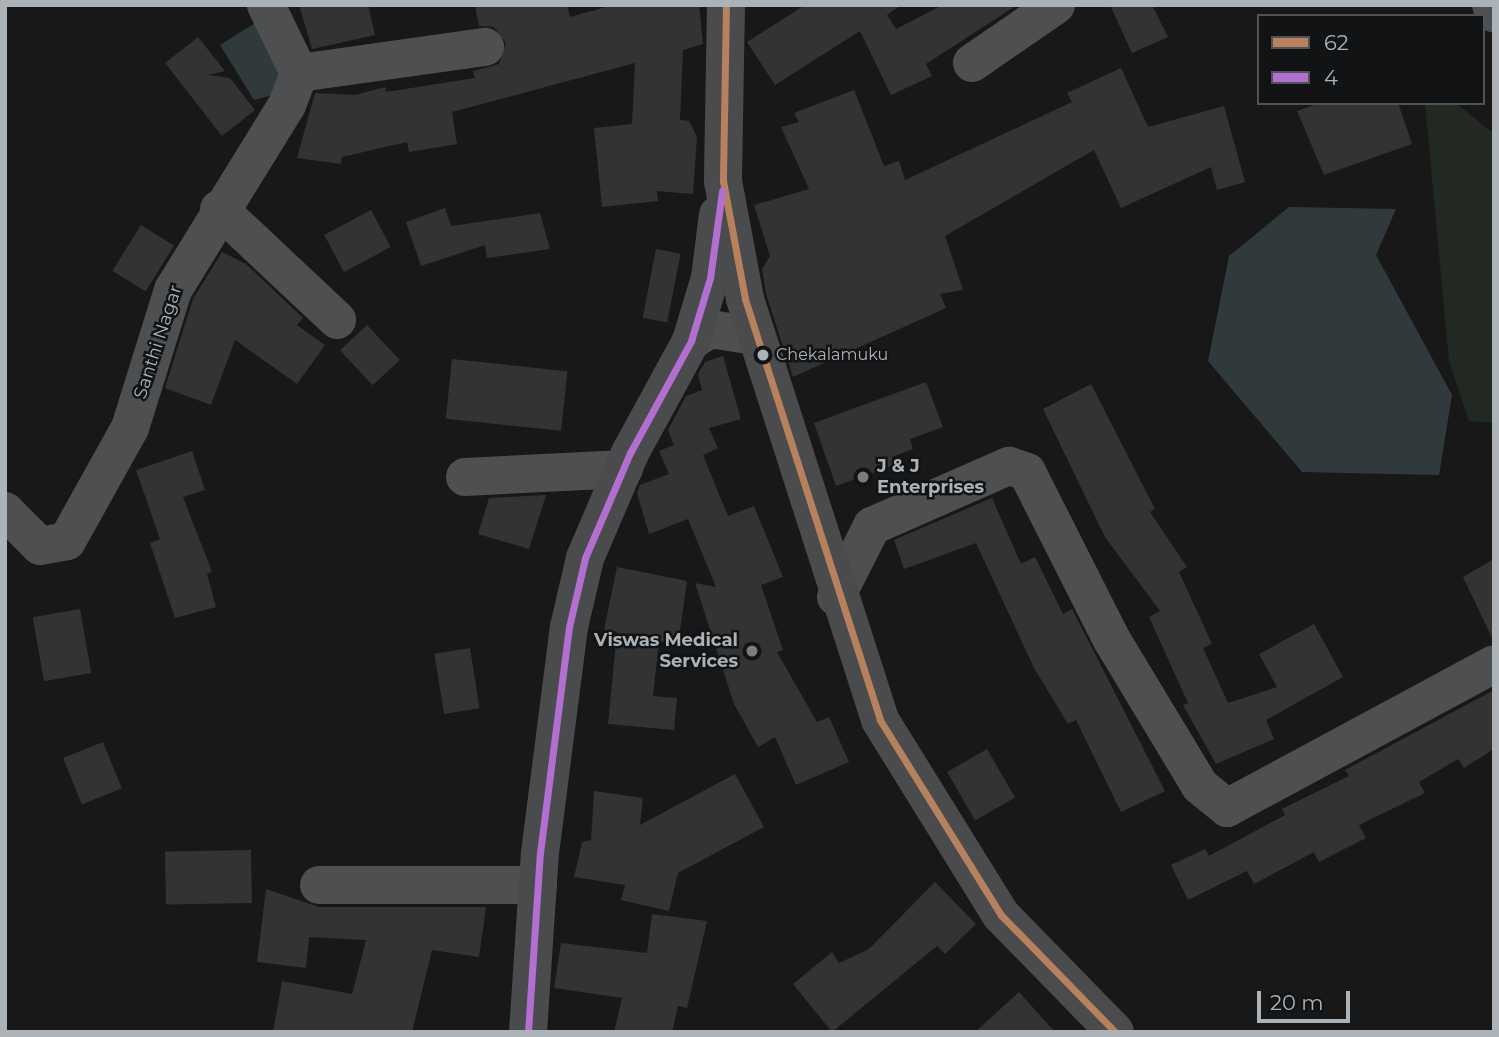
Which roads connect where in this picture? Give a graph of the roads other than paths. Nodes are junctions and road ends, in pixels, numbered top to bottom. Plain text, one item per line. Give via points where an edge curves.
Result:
1 (266, 5) edge
2 (726, 5) edge
3 (1056, 5) edge
4 (1490, 5) edge
5 (1494, 13) edge
6 (485, 47) dead end
7 (972, 63) dead end
8 (299, 73) junction
9 (723, 181) junction
10 (219, 209) junction
11 (337, 320) dead end
12 (754, 336) junction
13 (691, 341) junction
14 (624, 469) junction
15 (465, 477) dead end
16 (5, 512) edge
17 (836, 597) junction
18 (1494, 664) edge
19 (319, 885) dead end
20 (538, 885) junction
21 (528, 1032) edge
22 (1115, 1032) edge

1 - 8 street
2 - 9 main road
3 - 7 street
4 - 5 street
6 - 8 street
8 - 10 street, Santhi Nagar via 287,105
9 - 12 main road
9 - 13 main road via 710,278
10 - 11 street
10 - 16 street, Santhi Nagar via 173,290 130,428 72,536 40,546
12 - 13 street via 710,329
12 - 17 main road
13 - 14 main road
14 - 15 street
14 - 20 main road via 585,558 569,627
17 - 18 street via 872,526 1009,466 1027,472 1112,640 1200,786 1227,808
17 - 22 main road via 880,720 920,789 1001,915
19 - 20 street
20 - 21 main road

